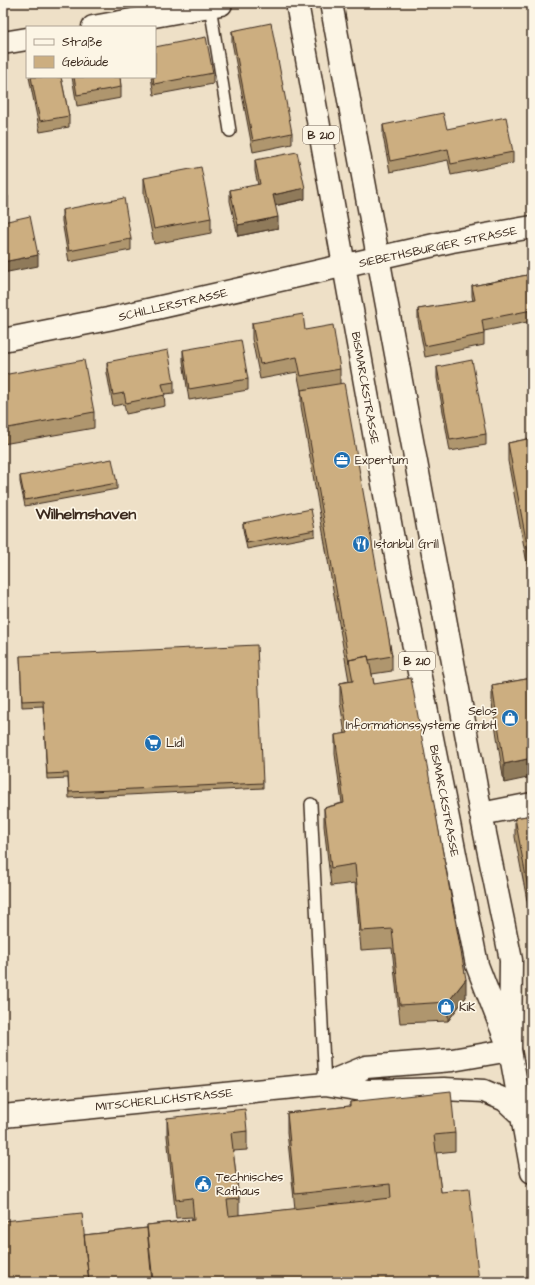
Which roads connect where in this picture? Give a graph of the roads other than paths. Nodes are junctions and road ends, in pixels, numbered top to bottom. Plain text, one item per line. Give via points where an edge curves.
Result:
1 (297, 3) edge
2 (330, 3) edge
3 (215, 5) joint
4 (99, 26) edge
5 (26, 39) edge
6 (3, 43) edge
7 (230, 131) dead end
8 (532, 227) edge
9 (379, 259) junction
10 (343, 267) junction
11 (3, 340) edge
12 (312, 804) dead end
13 (532, 804) edge
14 (481, 814) junction
15 (510, 1050) junction
16 (325, 1084) junction
17 (3, 1116) edge
18 (522, 1116) junction
19 (532, 1172) edge

1 - 10 main road, BISMARCKSTRASSE / B 210
2 - 9 main road, BISMARCKSTRASSE / B 210
3 - 4 main road
3 - 7 lane
5 - 6 main road
8 - 9 main road, SIEBETHSBURGER STRASSE
9 - 10 main road, SIEBETHSBURGER STRASSE
9 - 14 main road, BISMARCKSTRASSE / B 210
10 - 11 main road, SCHILLERSTRASSE
10 - 15 main road, BISMARCKSTRASSE / B 210 via 396,556 477,965
12 - 16 lane
13 - 14 main road
14 - 15 main road, BISMARCKSTRASSE / B 210 via 511,960
15 - 16 main road, MITSCHERLICHSTRASSE via 452,1060 366,1067
15 - 18 main road, BISMARCKSTRASSE / B 210
16 - 17 main road, MITSCHERLICHSTRASSE
16 - 18 main road, MITSCHERLICHSTRASSE via 368,1092 444,1089 484,1091 505,1100
18 - 19 main road, BISMARCKSTRASSE / B 210

